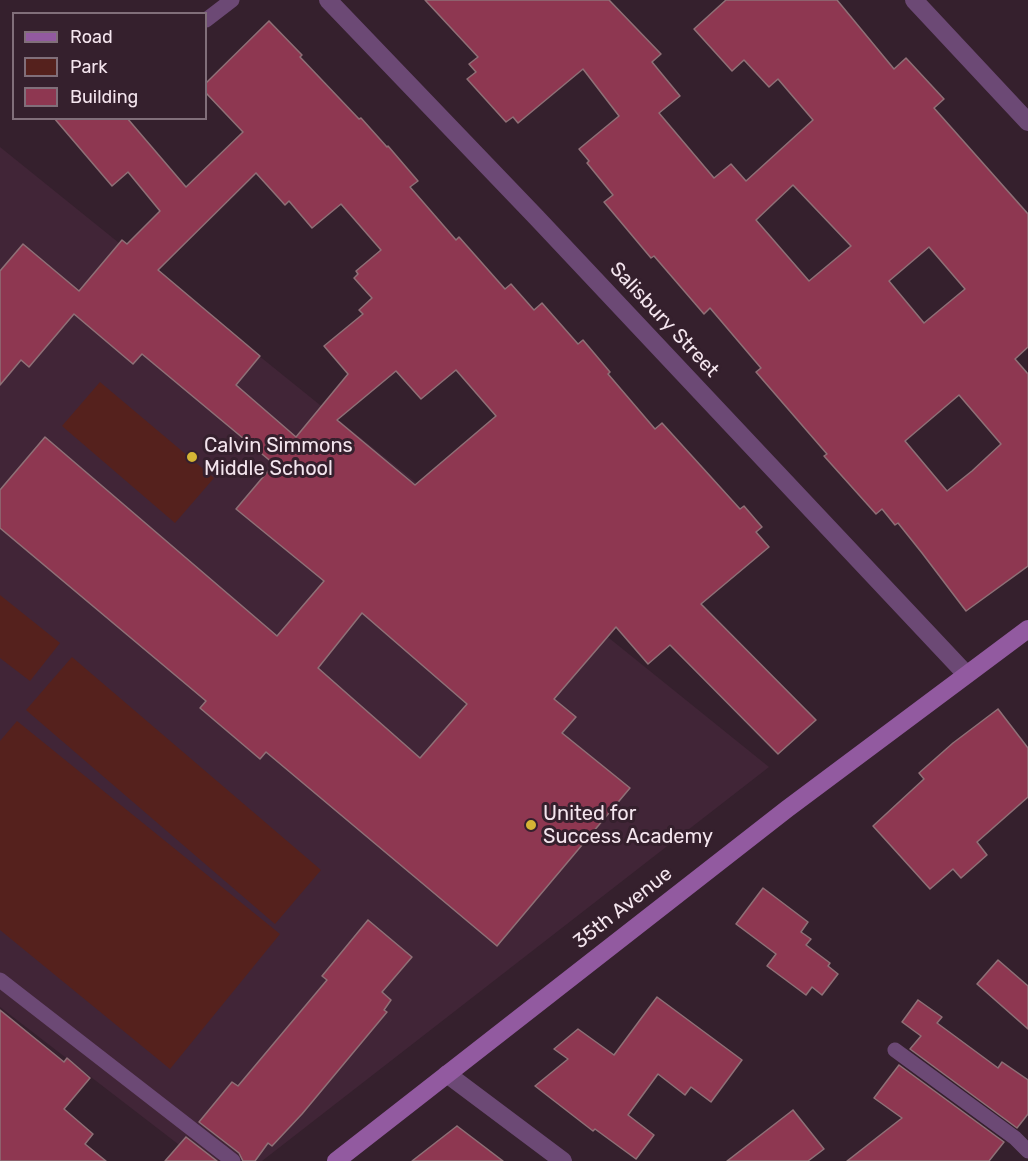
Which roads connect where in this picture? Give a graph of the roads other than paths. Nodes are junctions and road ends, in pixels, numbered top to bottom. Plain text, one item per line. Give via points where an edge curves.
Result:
1 (232, 0) edge
2 (328, 0) edge
3 (914, 0) edge
4 (207, 19) edge
5 (1028, 122) edge
6 (1028, 628) edge
7 (966, 674) junction
8 (0, 980) edge
9 (896, 1050) dead end
10 (447, 1074) junction
11 (1028, 1151) edge
12 (233, 1161) edge
13 (336, 1161) edge
14 (563, 1161) edge

1 - 4 lane
2 - 7 street, Salisbury Street
3 - 5 street
6 - 7 main road, 35th Avenue
7 - 10 main road, 35th Avenue
8 - 12 lane
9 - 11 lane
10 - 13 main road, 35th Avenue
10 - 14 street

